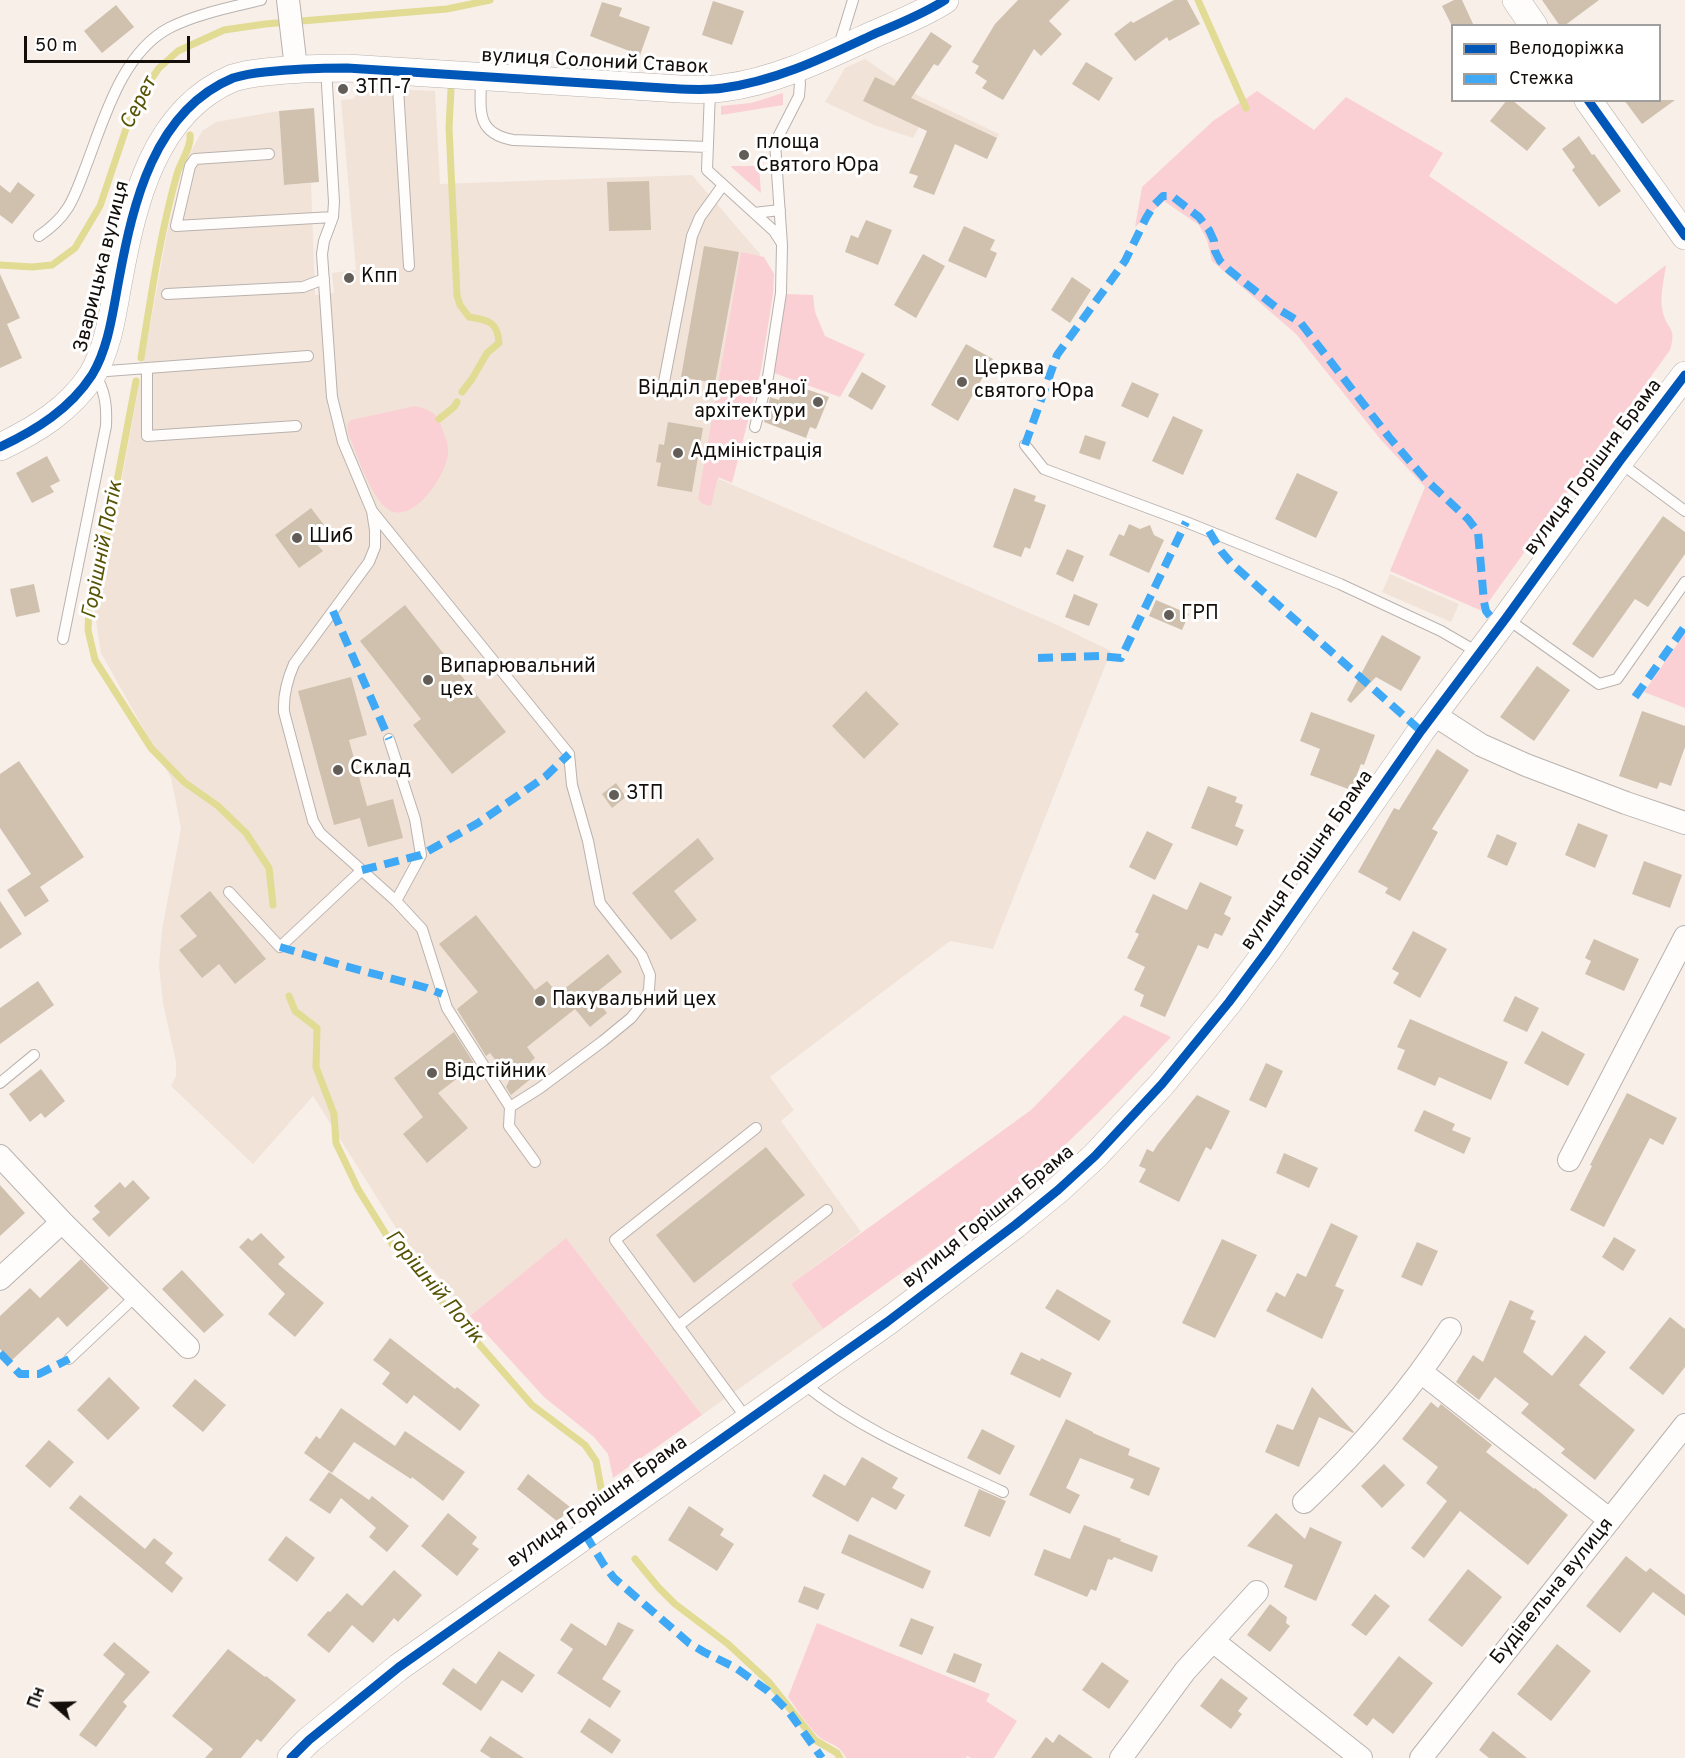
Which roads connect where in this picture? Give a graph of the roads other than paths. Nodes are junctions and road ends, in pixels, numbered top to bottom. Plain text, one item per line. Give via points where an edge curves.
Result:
1 (261, 0) edge
2 (853, 0) edge
3 (945, 0) edge
4 (1516, 0) edge
5 (289, 3) edge
6 (1533, 24) edge
7 (843, 49) junction
8 (326, 68) junction
9 (296, 69) junction
10 (798, 69) junction
11 (397, 71) junction
12 (481, 75) junction
13 (710, 89) junction
14 (1589, 102) edge
15 (708, 147) junction
16 (269, 154) dead end
17 (723, 185) junction
18 (780, 210) junction
19 (754, 213) junction
20 (333, 217) junction
21 (39, 236) dead end
22 (1685, 236) edge
23 (782, 245) junction
24 (409, 266) dead end
25 (324, 279) junction
26 (167, 294) dead end
27 (308, 356) dead end
28 (147, 368) junction
29 (94, 372) junction
30 (1685, 375) edge
31 (664, 382) dead end
32 (296, 426) dead end
33 (755, 427) dead end
34 (1025, 445) dead end
35 (0, 447) edge
36 (1619, 462) junction
37 (372, 511) junction
38 (1685, 511) edge
39 (1685, 582) edge
40 (1506, 618) junction
41 (63, 639) dead end
42 (1479, 654) junction
43 (1433, 714) junction
44 (389, 739) dead end
45 (1685, 823) edge
46 (362, 870) junction
47 (229, 892) dead end
48 (396, 901) junction
49 (1685, 937) edge
50 (34, 1055) dead end
51 (0, 1083) edge
52 (510, 1107) junction
53 (756, 1128) dead end
54 (0, 1156) edge
55 (1569, 1160) dead end
56 (535, 1162) dead end
57 (827, 1210) dead end
58 (62, 1222) junction
59 (0, 1279) edge
60 (136, 1296) junction
61 (678, 1326) junction
62 (1450, 1329) dead end
63 (188, 1347) dead end
64 (69, 1359) dead end
65 (1421, 1372) junction
66 (802, 1383) junction
67 (747, 1420) junction
68 (1685, 1425) edge
69 (1003, 1492) dead end
70 (1304, 1502) dead end
71 (1610, 1520) junction
72 (1257, 1592) dead end
73 (1213, 1641) junction
74 (291, 1758) edge
75 (1121, 1758) edge
76 (1361, 1758) edge
77 (1421, 1758) edge

1 - 21 lane via 169,28 145,46 120,82 66,213
2 - 7 lane via 841,39
3 - 7 street, вулиця Солоний Ставок
4 - 6 street
5 - 9 street
7 - 10 street, вулиця Солоний Ставок
8 - 9 street, вулиця Солоний Ставок
8 - 11 street, вулиця Солоний Ставок
8 - 20 lane
9 - 29 street, Зварицька вулиця via 235,78 193,104 170,128 143,181 112,319
10 - 13 street, вулиця Солоний Ставок via 752,83
10 - 18 lane via 799,96 775,143
11 - 12 street, вулиця Солоний Ставок
11 - 24 lane
12 - 13 street, вулиця Солоний Ставок
12 - 15 lane via 483,120 488,129 502,138
13 - 15 lane
14 - 22 street
15 - 17 lane via 707,170
16 - 20 lane via 195,159 176,226
17 - 19 lane
17 - 31 lane via 699,217 692,236
18 - 19 lane
18 - 23 lane
19 - 23 lane via 774,231
20 - 25 lane via 322,254
23 - 33 lane via 782,293
25 - 26 lane via 303,287
25 - 37 lane via 332,397 342,442
27 - 28 lane
28 - 29 lane
28 - 32 lane via 147,436
29 - 35 street, Зварицька вулиця via 53,416
29 - 41 lane via 103,388 106,426
30 - 36 street, вулиця Горішня Брама
34 - 42 lane via 1044,469 1340,584 1441,631
36 - 38 lane
36 - 40 street, вулиця Горішня Брама
37 - 46 lane via 375,547 369,562 294,664 283,698 313,821 327,842
37 - 52 lane via 569,754 572,785 600,903 642,956 650,975 649,990 631,1018
39 - 40 lane via 1617,679 1599,684
40 - 42 street, вулиця Горішня Брама
42 - 43 street, вулиця Горішня Брама
43 - 45 street via 1481,745 1526,765
43 - 66 street, вулиця Горішня Брама via 1267,951 1130,1119 1058,1190 1015,1225
44 - 48 lane via 415,819 421,855
46 - 47 lane via 280,947
46 - 48 lane
48 - 52 lane via 422,929 447,1008
49 - 55 street
50 - 51 lane
52 - 56 lane via 510,1126
53 - 61 lane via 615,1240
54 - 58 street
57 - 61 lane
58 - 59 street
58 - 60 street
60 - 63 street
60 - 64 lane
61 - 67 lane
62 - 65 street
65 - 70 street via 1374,1431
65 - 71 street
66 - 67 street, вулиця Горішня Брама
66 - 69 lane via 890,1440
67 - 74 street, вулиця Горішня Брама via 399,1667
68 - 71 street, Будівельна вулиця
71 - 77 street, Будівельна вулиця
72 - 73 street
73 - 75 street via 1185,1671
73 - 76 street

